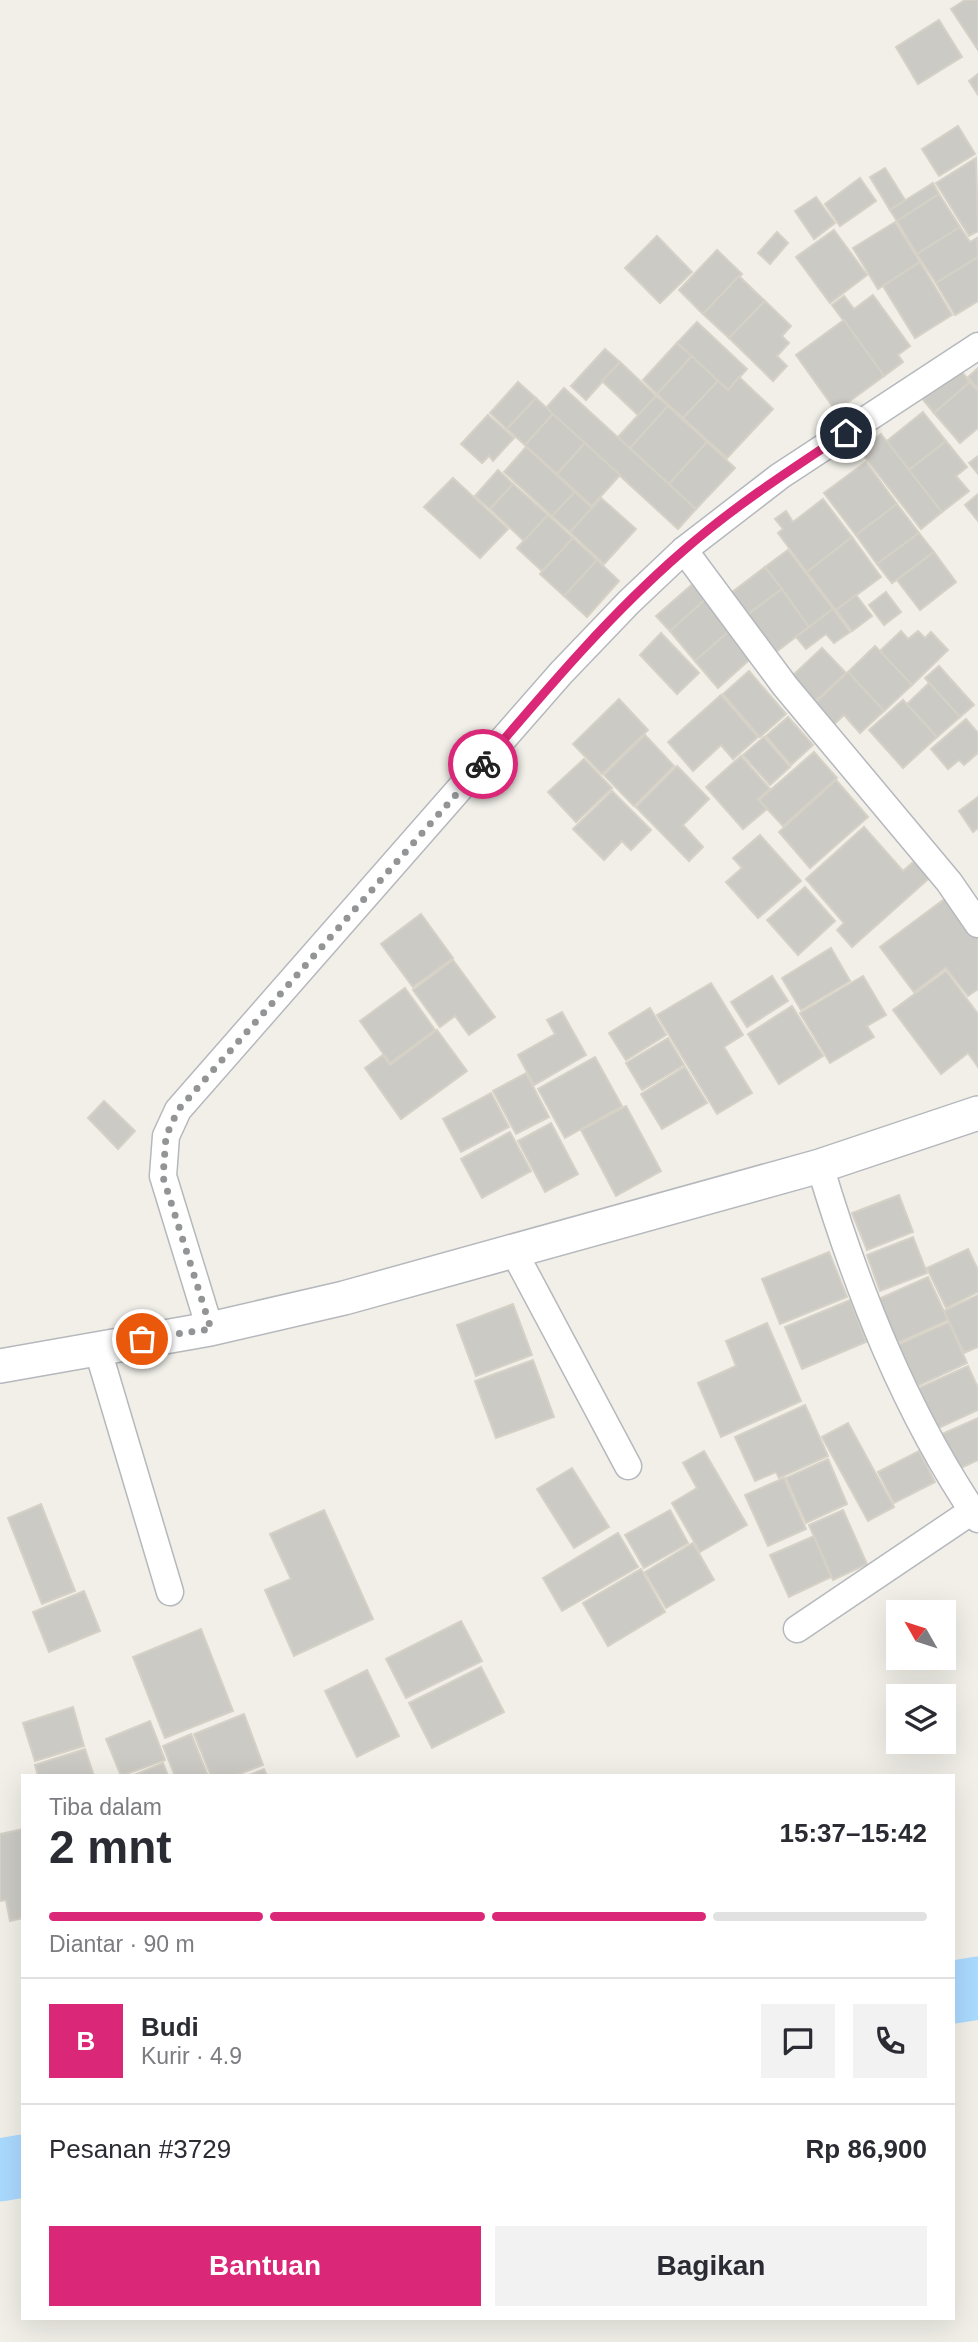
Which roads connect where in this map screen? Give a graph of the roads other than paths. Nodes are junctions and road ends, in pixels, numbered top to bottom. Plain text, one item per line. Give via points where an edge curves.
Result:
1 (978, 346) edge
2 (684, 550) junction
3 (978, 924) edge
4 (978, 1113) edge
5 (820, 1166) junction
6 (514, 1252) junction
7 (211, 1329) junction
8 (97, 1347) junction
9 (0, 1366) edge
10 (628, 1466) dead end
11 (975, 1515) edge
12 (170, 1592) dead end
13 (797, 1629) dead end

1 - 2 street via 780,476
2 - 3 street via 785,686
2 - 7 street via 561,673 178,1110 166,1136 163,1177
4 - 5 street
5 - 6 street
5 - 11 street via 851,1267 878,1332 934,1446
6 - 7 street
6 - 10 street
7 - 8 street
8 - 9 street
8 - 12 street
11 - 13 street

